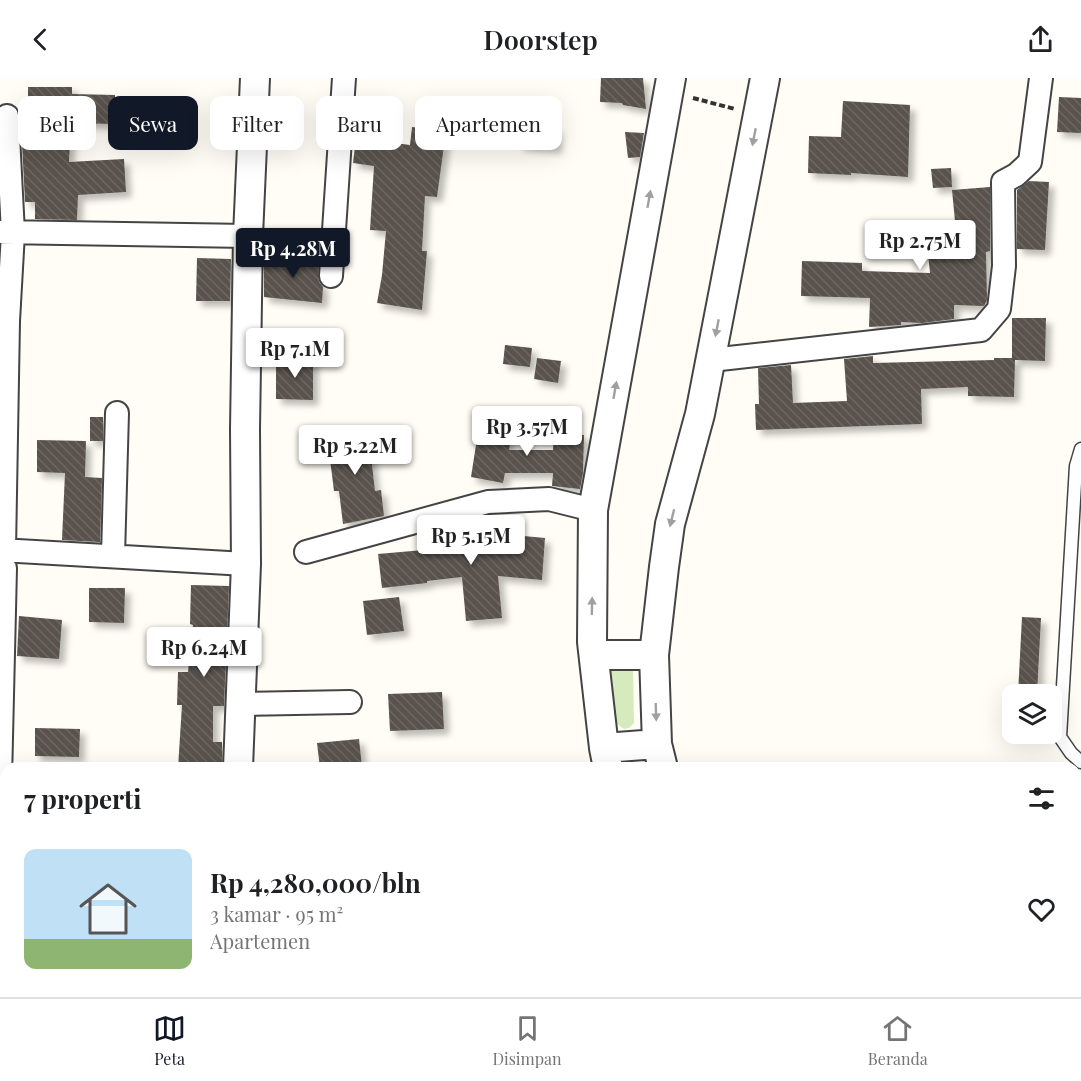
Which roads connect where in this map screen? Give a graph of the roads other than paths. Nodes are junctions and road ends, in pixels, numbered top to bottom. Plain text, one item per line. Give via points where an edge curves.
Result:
1 (255, 78) edge
2 (344, 78) edge
3 (1041, 78) edge
4 (670, 82) edge
5 (763, 90) edge
6 (7, 116) dead end
7 (7, 232) edge
8 (248, 236) junction
9 (331, 276) dead end
10 (711, 360) junction
11 (117, 413) dead end
12 (1081, 449) edge
13 (593, 510) junction
14 (306, 552) dead end
15 (3, 556) edge
16 (113, 556) junction
17 (246, 564) junction
18 (594, 655) junction
19 (654, 655) junction
20 (350, 702) dead end
21 (241, 704) junction
22 (660, 756) edge
23 (606, 758) edge
24 (0, 762) edge
25 (238, 762) edge
26 (1081, 762) edge

1 - 8 street
2 - 9 street
3 - 10 street via 1030,162 1003,182 1004,266 999,309 981,330
13 -> 4 street
5 -> 10 street
6 - 7 street
7 - 8 street
7 - 15 street
8 - 17 street
10 -> 19 street via 670,524
11 - 16 street
12 - 26 lane via 1076,466 1060,737
13 - 14 street via 549,500 488,502
18 -> 13 street
15 - 16 street
15 - 24 street
16 - 17 street
17 - 21 street
18 - 19 street
18 - 23 street
19 -> 22 street
20 - 21 street
21 - 25 street
22 - 23 street

